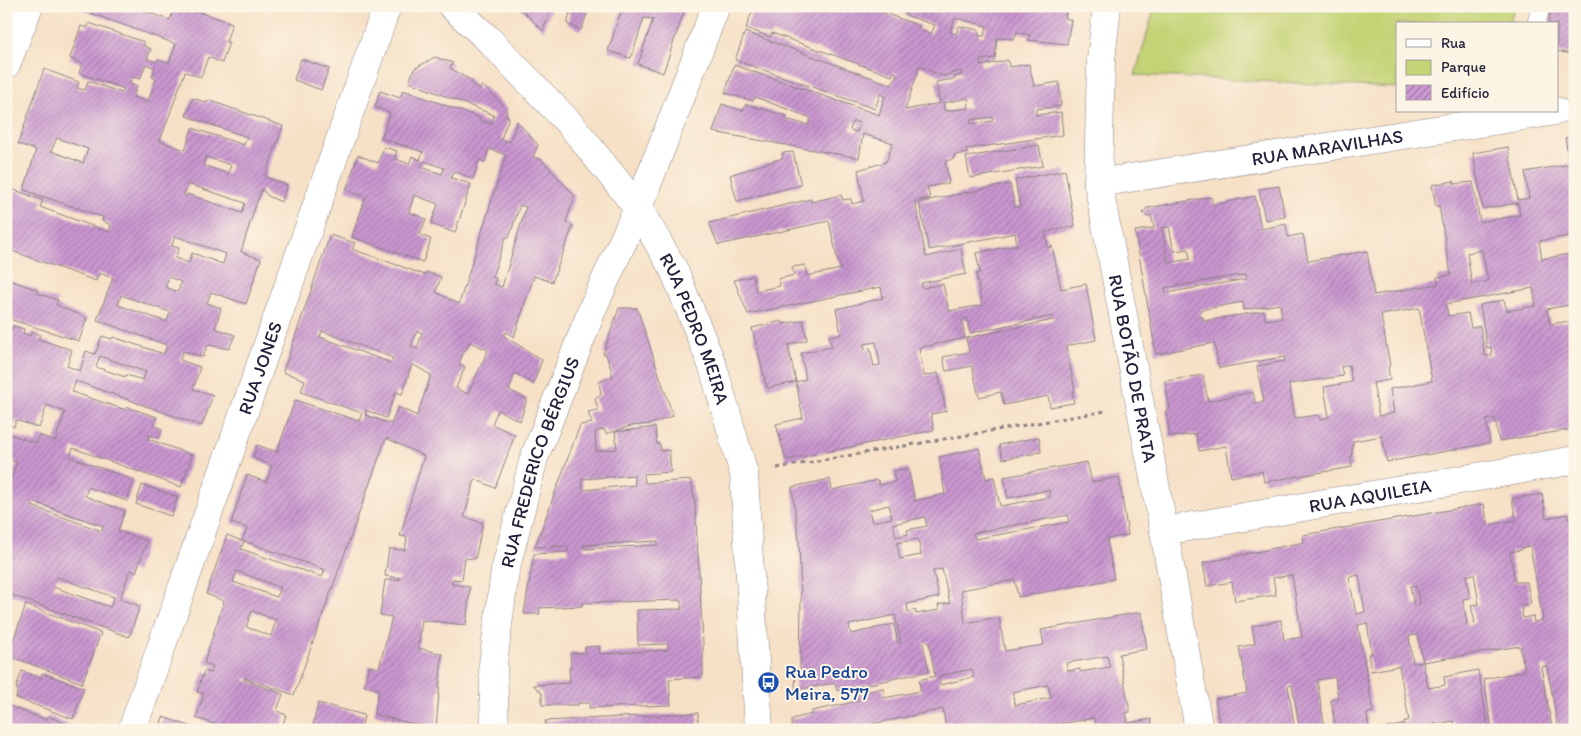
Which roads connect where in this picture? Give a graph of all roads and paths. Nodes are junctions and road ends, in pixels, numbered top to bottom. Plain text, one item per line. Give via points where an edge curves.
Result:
1 (29, 6) edge
2 (387, 6) edge
3 (452, 6) edge
4 (716, 6) edge
5 (1107, 6) edge
6 (1540, 6) edge
7 (1536, 22) edge
8 (6, 64) edge
9 (1575, 108) edge
10 (1558, 111) edge
11 (1546, 112) edge
12 (1512, 115) edge
13 (1098, 183) junction
14 (638, 208) junction
15 (1140, 405) junction
16 (1575, 460) edge
17 (744, 474) junction
18 (1164, 531) junction
19 (132, 730) edge
20 (495, 730) edge
21 (759, 730) edge
22 (1199, 730) edge

1 - 8 street
2 - 19 street, RUA JONES
3 - 14 street, RUA PEDRO MEIRA via 571,125
4 - 14 street, RUA FREDERICO BÉRGIUS
5 - 13 street, RUA BOTÃO DE PRATA via 1101,60
6 - 7 lane
9 - 10 street, RUA MARAVILHAS
11 - 12 street, RUA MARAVILHAS
12 - 13 street, RUA MARAVILHAS
13 - 15 street, RUA BOTÃO DE PRATA
14 - 17 street, RUA PEDRO MEIRA via 674,270 710,358
14 - 20 street, RUA FREDERICO BÉRGIUS via 594,305 534,458 505,571 494,664
15 - 17 path
15 - 18 street, RUA BOTÃO DE PRATA
16 - 18 street, RUA AQUILEIA
17 - 21 street, RUA PEDRO MEIRA
18 - 22 street, RUA BOTÃO DE PRATA

